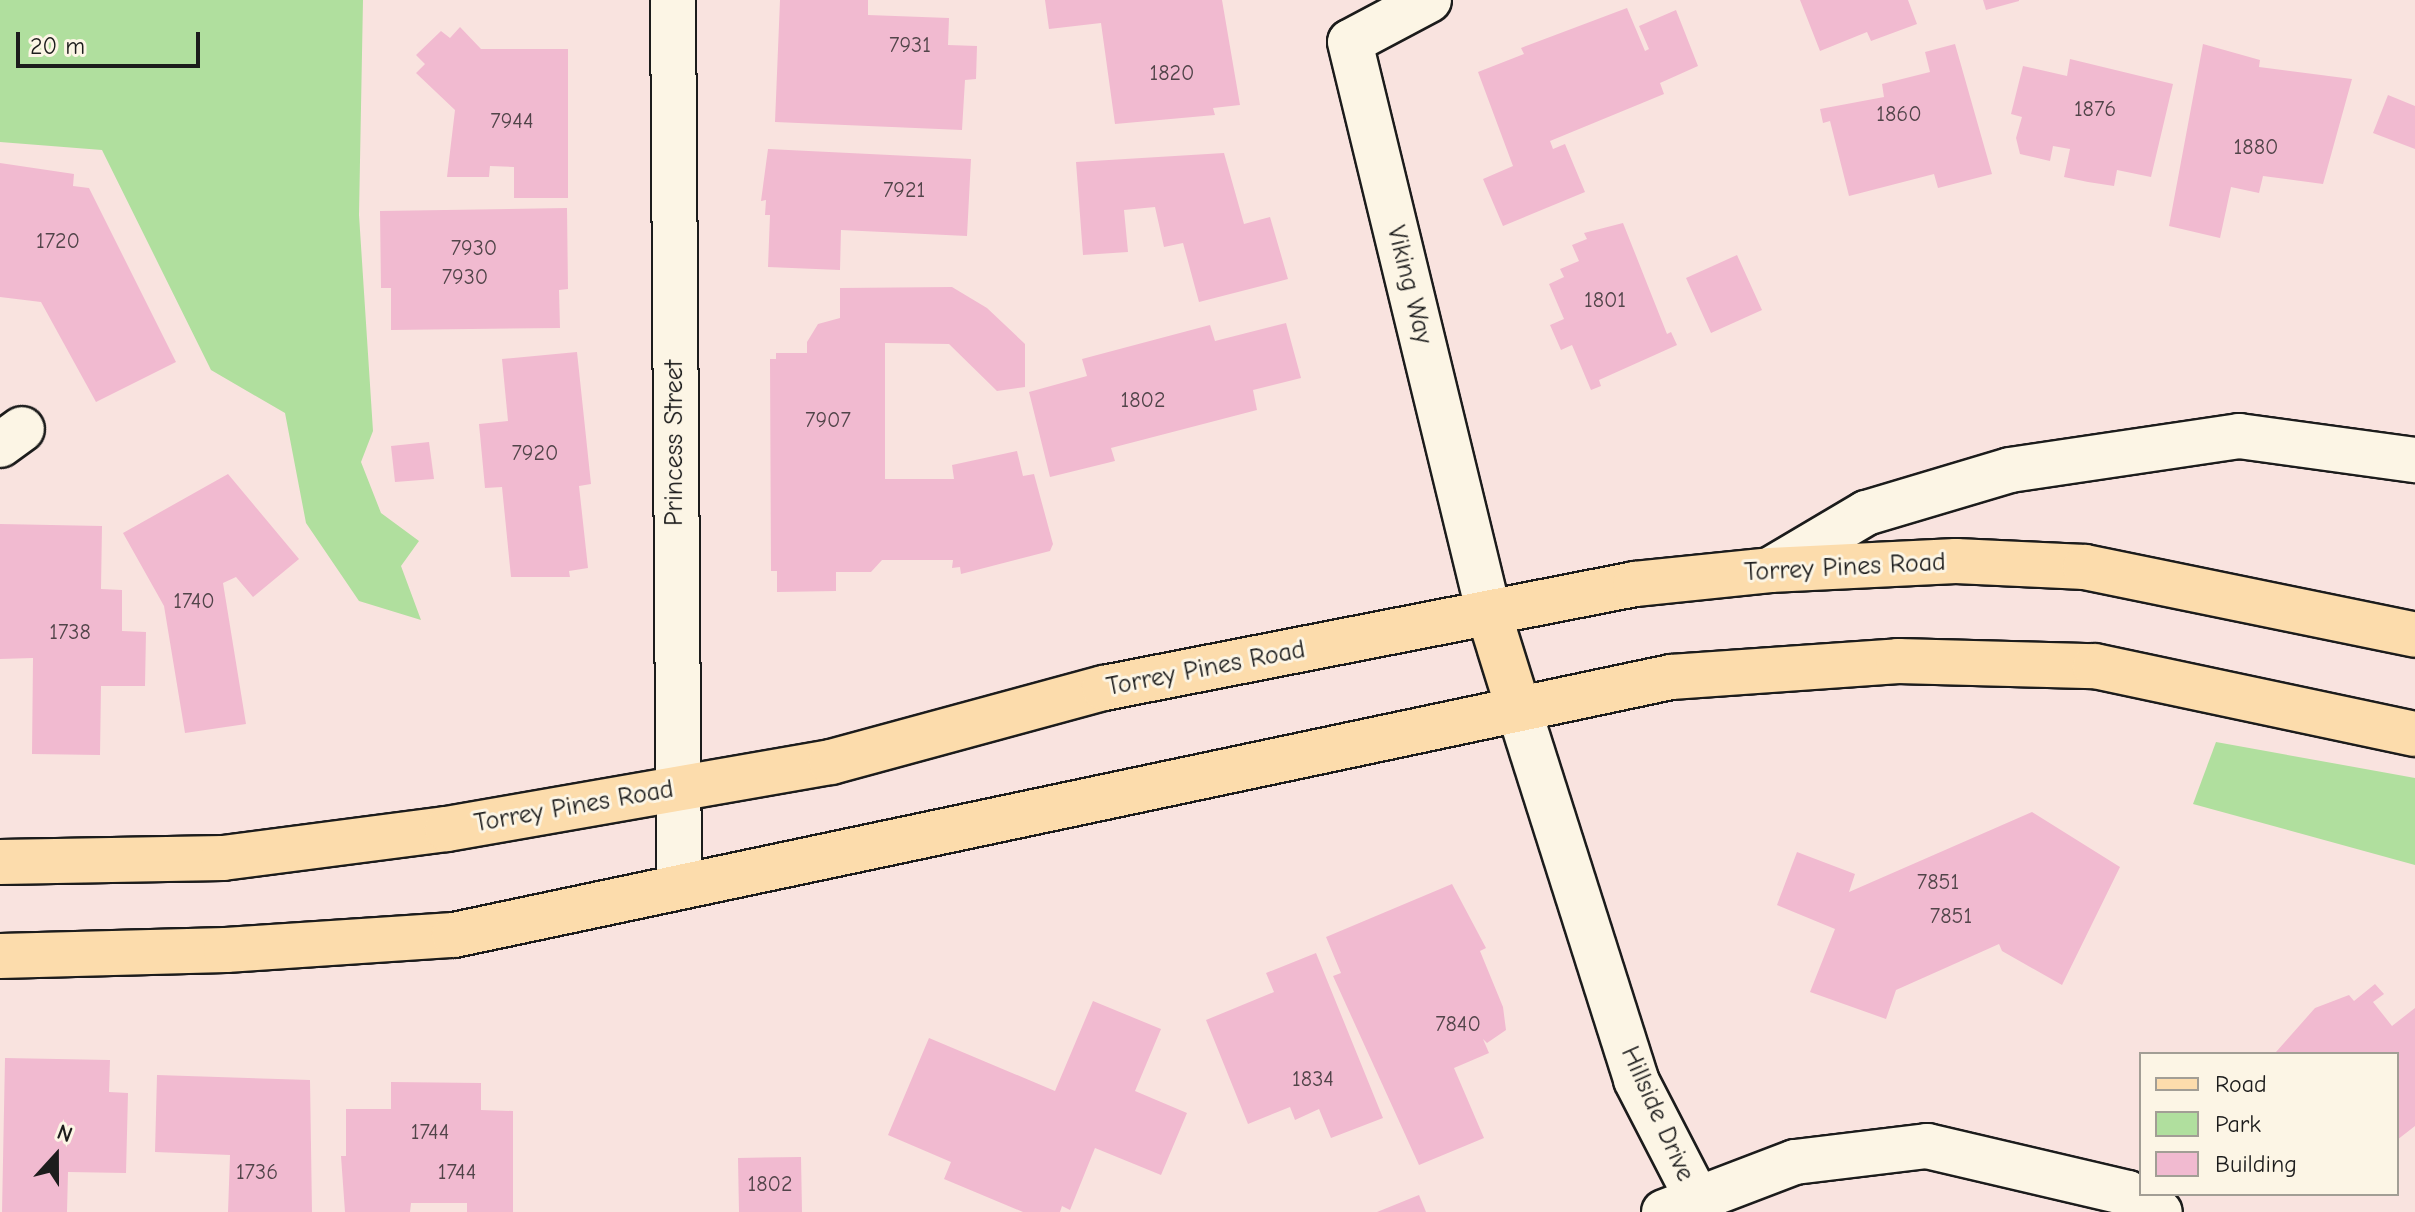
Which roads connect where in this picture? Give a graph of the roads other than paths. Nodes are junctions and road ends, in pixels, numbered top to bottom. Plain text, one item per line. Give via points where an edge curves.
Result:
1 (673, 0) edge
2 (1429, 0) edge
3 (2415, 460) edge
4 (1770, 570) junction
5 (1489, 614) junction
6 (2415, 635) edge
7 (1518, 707) junction
8 (2415, 734) edge
9 (676, 789) junction
10 (0, 862) edge
11 (679, 887) junction
12 (0, 956) edge
13 (1688, 1207) edge
14 (2160, 1212) edge

1 - 9 street, Princess Street
2 - 5 street, Viking Way via 1350,42
3 - 4 street via 2239,436 2010,470 1866,513
4 - 5 main road, Torrey Pines Road via 1635,584
4 - 6 main road, Torrey Pines Road via 1956,561 2085,567
5 - 7 main road, Hillside Drive
5 - 9 main road, Torrey Pines Road via 1104,688 831,762
7 - 8 main road via 1671,677 1898,661 2095,666
7 - 11 main road
7 - 13 street, Hillside Drive via 1636,1080
9 - 10 main road, Torrey Pines Road via 447,829 223,858
9 - 11 street, Princess Street
11 - 12 main road via 454,935 226,950
13 - 14 street, Hillside Drive via 1795,1162 1927,1146 2128,1193

